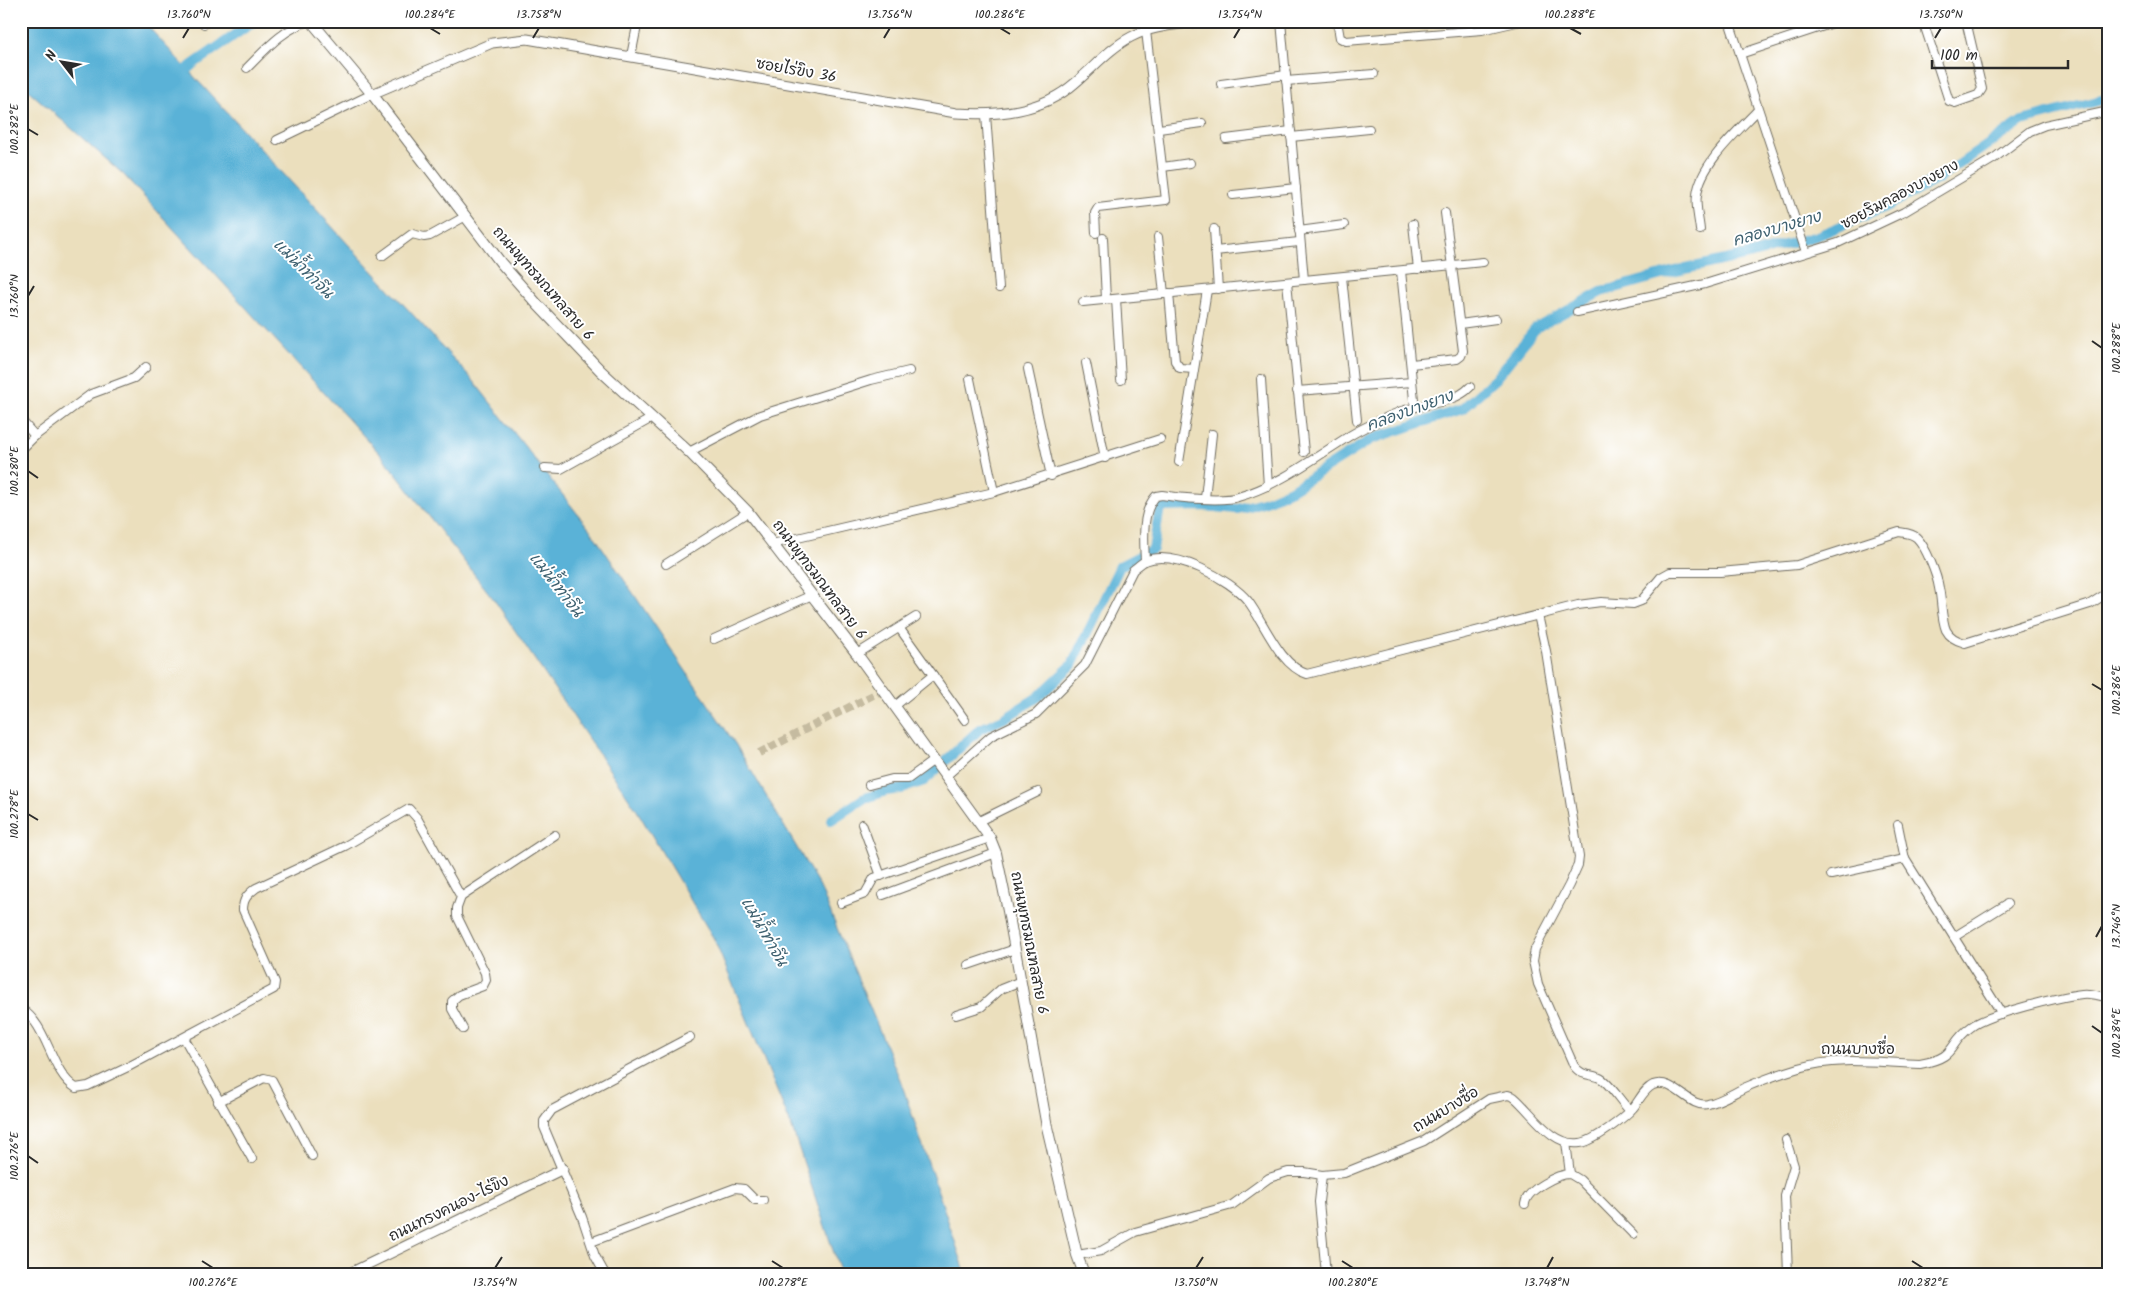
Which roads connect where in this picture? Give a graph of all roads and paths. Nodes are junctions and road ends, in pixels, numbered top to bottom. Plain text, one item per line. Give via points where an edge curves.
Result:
1 (310, 21) edge
2 (638, 21) edge
3 (1202, 21) edge
4 (1281, 21) edge
5 (1337, 21) edge
6 (1522, 21) edge
7 (1730, 21) edge
8 (1839, 21) edge
9 (1923, 21) edge
10 (1966, 21) edge
11 (1146, 31) junction
12 (1740, 54) junction
13 (631, 56) junction
14 (247, 68) dead end
15 (1374, 74) dead end
16 (1286, 78) junction
17 (1221, 84) dead end
18 (372, 94) junction
19 (1758, 110) junction
20 (2109, 111) edge
21 (986, 115) junction
22 (1202, 123) dead end
23 (1158, 129) junction
24 (1369, 129) dead end
25 (1291, 134) junction
26 (1226, 139) dead end
27 (277, 140) dead end
28 (1190, 163) dead end
29 (1163, 167) junction
30 (1296, 188) junction
31 (1233, 195) dead end
32 (1445, 213) dead end
33 (466, 216) junction
34 (1413, 224) dead end
35 (1344, 225) dead end
36 (1214, 229) dead end
37 (1299, 230) junction
38 (1700, 230) dead end
39 (1158, 237) dead end
40 (1300, 242) junction
41 (1805, 250) junction
42 (1215, 251) junction
43 (382, 256) dead end
44 (1483, 262) dead end
45 (1452, 265) junction
46 (1418, 268) junction
47 (1401, 270) junction
48 (1342, 276) junction
49 (1304, 280) junction
50 (1287, 282) junction
51 (999, 288) dead end
52 (1218, 289) junction
53 (1207, 290) junction
54 (1166, 294) junction
55 (1106, 299) junction
56 (1116, 299) junction
57 (1083, 302) dead end
58 (1578, 312) dead end
59 (1496, 319) dead end
60 (1460, 324) junction
61 (1086, 363) dead end
62 (1411, 364) junction
63 (146, 367) dead end
64 (1028, 369) dead end
65 (1194, 369) junction
66 (909, 371) dead end
67 (970, 379) dead end
68 (1261, 379) dead end
69 (1121, 380) dead end
70 (1412, 382) junction
71 (1353, 385) junction
72 (1470, 387) dead end
73 (1298, 391) junction
74 (1414, 400) dead end
75 (652, 418) junction
76 (21, 420) edge
77 (1357, 420) dead end
78 (1212, 434) dead end
79 (35, 436) junction
80 (1160, 439) dead end
81 (21, 450) edge
82 (689, 452) junction
83 (1304, 452) dead end
84 (1105, 458) junction
85 (1179, 462) dead end
86 (545, 468) dead end
87 (1051, 476) junction
88 (1268, 486) junction
89 (994, 492) junction
90 (1205, 498) junction
91 (748, 512) junction
92 (772, 544) junction
93 (1145, 558) junction
94 (666, 564) dead end
95 (2109, 592) edge
96 (812, 595) junction
97 (1538, 615) junction
98 (916, 617) dead end
99 (900, 629) junction
100 (714, 639) dead end
101 (857, 654) junction
102 (934, 675) junction
103 (894, 706) junction
104 (966, 720) dead end
105 (934, 760) junction
106 (946, 776) junction
107 (869, 785) dead end
108 (1038, 792) dead end
109 (979, 821) junction
110 (862, 824) dead end
111 (1898, 824) dead end
112 (555, 835) dead end
113 (990, 838) junction
114 (996, 853) junction
115 (1906, 859) junction
116 (1831, 875) dead end
117 (881, 876) junction
118 (883, 895) dead end
119 (461, 897) junction
120 (841, 903) dead end
121 (2007, 904) dead end
122 (1954, 938) junction
123 (1015, 949) junction
124 (968, 965) dead end
125 (1021, 982) junction
126 (2109, 998) edge
127 (21, 1009) edge
128 (2002, 1014) junction
129 (956, 1015) dead end
130 (463, 1029) dead end
131 (690, 1037) dead end
132 (184, 1038) junction
133 (218, 1102) junction
134 (1630, 1111) junction
135 (1786, 1140) dead end
136 (1567, 1145) junction
137 (312, 1156) dead end
138 (252, 1159) dead end
139 (563, 1169) junction
140 (1570, 1174) junction
141 (1322, 1176) junction
142 (763, 1200) dead end
143 (1526, 1204) dead end
144 (1633, 1234) dead end
145 (591, 1242) junction
146 (1077, 1255) junction
147 (348, 1274) edge
148 (605, 1274) edge
149 (1084, 1274) edge
150 (1326, 1274) edge
151 (1788, 1274) edge

1 - 14 street via 293,26
1 - 18 main road, ถนนพุทธมณฑลสาย 6
2 - 13 street
3 - 11 street, ซอยไร่ขิง 36
4 - 16 street
5 - 6 street via 1340,38 1346,41 1482,30
7 - 12 street
8 - 12 street
9 - 10 street via 1948,101 1956,103 1978,95 1982,88
11 - 21 street, ซอยไร่ขิง 36 via 1131,36 1054,97 1035,106
11 - 23 street
12 - 19 street
13 - 18 street, ซอยไร่ขิง 36 via 527,39 504,41 492,43
13 - 21 street, ซอยไร่ขิง 36
15 - 16 street
16 - 17 street
16 - 25 street
18 - 27 street
18 - 33 main road, ถนนพุทธมณฑลสาย 6
19 - 38 street via 1715,158 1702,178 1697,195
19 - 41 street
20 - 41 street, ซอยริมคลองบางยาง via 2030,131 1993,159 1904,212 1838,243
21 - 51 street
22 - 23 street
23 - 29 street
24 - 25 street
25 - 26 street
25 - 30 street
28 - 29 street
29 - 55 street via 1166,200 1098,208 1095,213
30 - 31 street
30 - 37 street
32 - 45 street
33 - 43 street via 430,236 412,234
33 - 75 main road, ถนนพุทธมณฑลสาย 6 via 537,304 601,371
34 - 46 street
35 - 37 street
36 - 42 street
37 - 40 street
39 - 54 street
40 - 42 street
40 - 49 street
41 - 58 street, ซอยริมคลองบางยาง via 1705,284
42 - 52 street
44 - 45 street
45 - 46 street
45 - 60 street
46 - 47 street
47 - 48 street
47 - 62 street
48 - 49 street
48 - 71 street
49 - 50 street
50 - 52 street
50 - 73 street
52 - 53 street
53 - 54 street
53 - 65 street
54 - 56 street
54 - 65 street via 1175,360 1180,368
55 - 56 street
55 - 57 street
56 - 69 street
59 - 60 street
60 - 62 street via 1461,356
61 - 84 street
62 - 70 street
63 - 79 street via 122,384 91,394
64 - 87 street
65 - 85 street
66 - 82 street via 760,415
67 - 89 street
68 - 88 street
70 - 71 street
70 - 74 street
71 - 73 street
71 - 77 street
72 - 88 street via 1451,399 1418,406 1378,421
73 - 83 street
75 - 82 main road, ถนนพุทธมณฑลสาย 6
75 - 86 street via 561,470
76 - 79 street
78 - 90 street
79 - 81 street
80 - 84 street
82 - 91 main road, ถนนพุทธมณฑลสาย 6
84 - 87 street
87 - 89 street
88 - 90 street via 1236,498
89 - 92 street
90 - 93 street via 1156,496 1148,507
91 - 92 main road, ถนนพุทธมณฑลสาย 6
91 - 94 street
92 - 96 main road, ถนนพุทธมณฑลสาย 6
93 - 97 street via 1187,563 1233,587 1249,602 1280,651 1297,669 1307,674
93 - 106 street via 1128,578 1085,665 1076,676 1036,714 991,736
95 - 97 street via 2090,604 1965,643 1957,641 1946,629 1939,586 1924,549 1917,538 1899,532 1797,565 1720,572 1670,572 1662,576 1641,601 1633,604 1601,602
96 - 100 street
96 - 101 main road, ถนนพุทธมณฑลสาย 6
97 - 134 street via 1579,856 1578,866 1535,949 1533,966 1574,1066 1585,1075 1601,1078
98 - 99 street
99 - 101 street
99 - 102 street
101 - 103 main road, ถนนพุทธมณฑลสาย 6
102 - 103 street
102 - 104 street
103 - 105 main road, ถนนพุทธมณฑลสาย 6
105 - 106 main road, ถนนพุทธมณฑลสาย 6
105 - 107 street via 908,778
106 - 109 main road, ถนนพุทธมณฑลสาย 6
108 - 109 street
109 - 113 main road, ถนนพุทธมณฑลสาย 6
110 - 117 street
111 - 115 street
112 - 119 street
113 - 114 main road, ถนนพุทธมณฑลสาย 6
113 - 117 street
114 - 118 street
114 - 123 main road, ถนนพุทธมณฑลสาย 6
115 - 116 street
115 - 122 street
117 - 120 street via 871,880 865,894
119 - 130 street via 457,916 486,980 481,987 452,1001 451,1006
119 - 132 street via 409,809 345,846 246,895 243,910 275,982 274,989
121 - 122 street
122 - 128 street
123 - 124 street
123 - 125 main road, ถนนพุทธมณฑลสาย 6
125 - 129 street via 1001,989 981,1007
125 - 146 main road, ถนนพุทธมณฑลสาย 6 via 1047,1127
126 - 128 street, ถนนบางซื่อ via 2083,994
127 - 132 street via 34,1022 65,1079 79,1088 128,1068
128 - 134 street, ถนนบางซื่อ via 1972,1026 1941,1060 1920,1064 1821,1062 1773,1077 1705,1105 1672,1087 1659,1084 1651,1086
131 - 139 street via 548,1114 543,1124
132 - 133 street
133 - 137 street via 264,1078 272,1080
133 - 138 street
134 - 136 street, ถนนบางซื่อ via 1594,1139
135 - 151 street via 1794,1166 1784,1196
136 - 140 street
136 - 141 street, ถนนบางซื่อ via 1514,1097 1498,1096 1405,1150 1344,1173
139 - 145 street
139 - 147 street, ถนนทรงคนอง-ไร่ขิง
140 - 143 street via 1543,1184 1529,1195
140 - 144 street via 1580,1180
141 - 146 street, ถนนบางซื่อ via 1288,1172 1269,1178 1232,1205 1135,1232 1101,1251
141 - 150 street via 1319,1202
142 - 145 street via 756,1200 744,1189 735,1188
145 - 148 street
146 - 149 main road, ถนนพุทธมณฑลสาย 6

